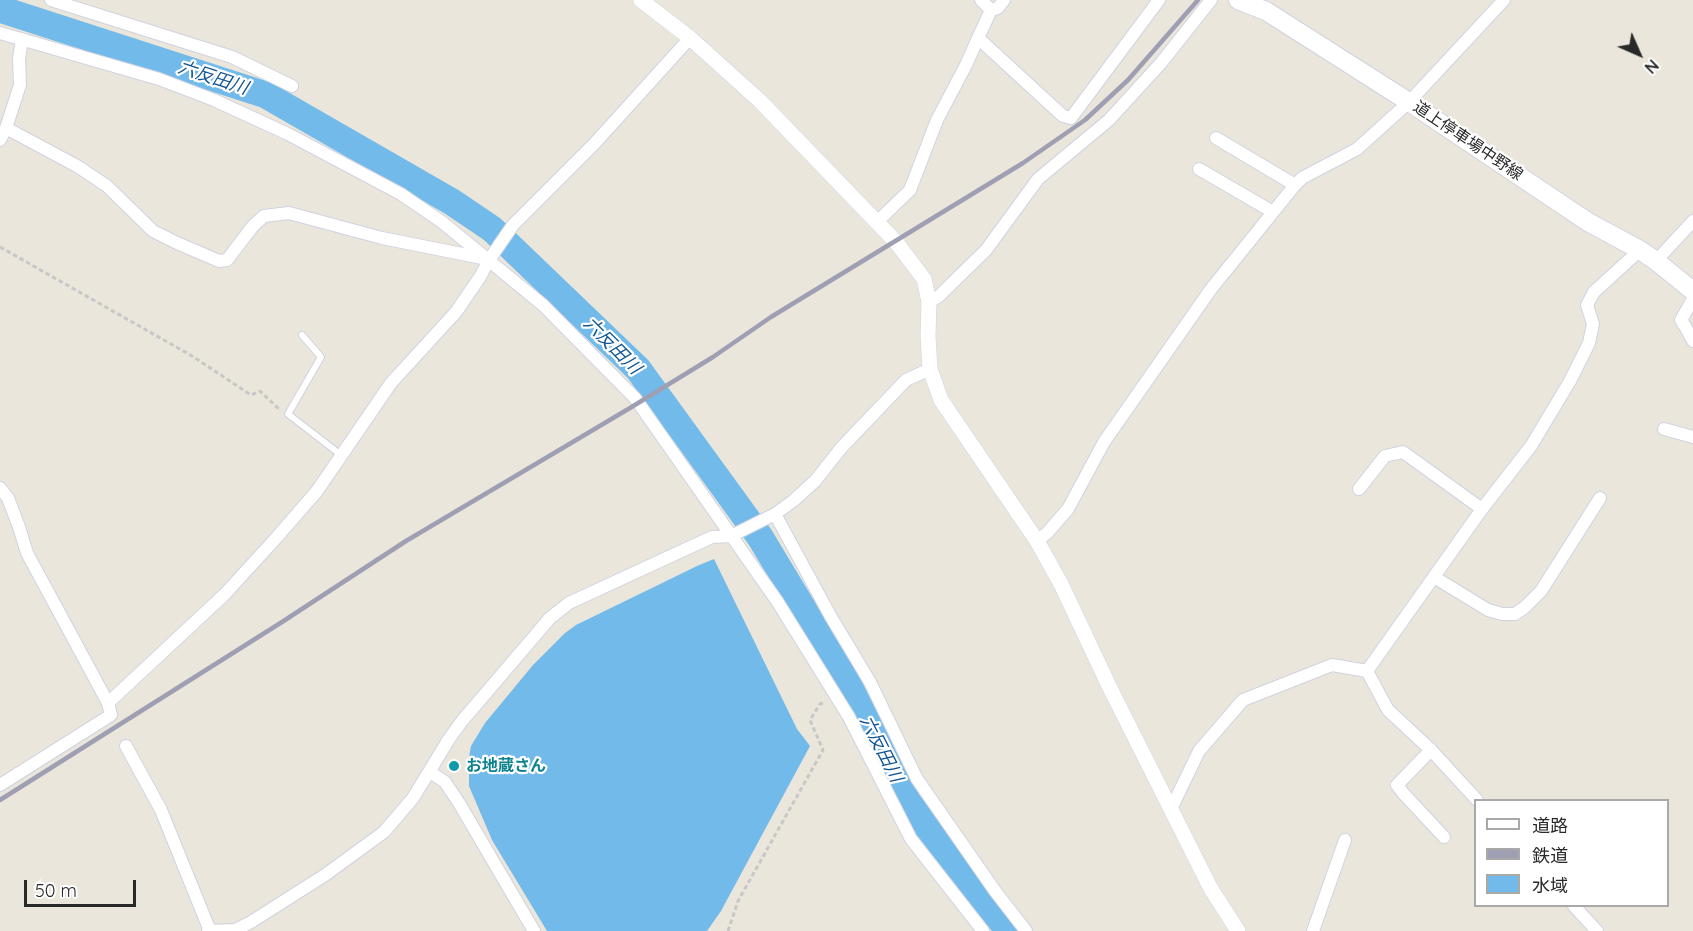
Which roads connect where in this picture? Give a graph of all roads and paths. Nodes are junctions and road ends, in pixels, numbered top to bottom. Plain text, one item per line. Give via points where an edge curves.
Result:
1 (51, 0) edge
2 (641, 0) edge
3 (981, 0) edge
4 (1004, 0) edge
5 (1159, 0) edge
6 (1211, 0) edge
7 (1238, 0) edge
8 (1504, 0) edge
9 (991, 10) junction
10 (0, 33) edge
11 (690, 38) junction
12 (978, 38) junction
13 (22, 39) junction
14 (292, 86) dead end
15 (1409, 102) junction
16 (6, 128) junction
17 (1216, 138) dead end
18 (0, 140) edge
19 (1199, 169) dead end
20 (1295, 185) junction
21 (1273, 212) junction
22 (1693, 221) edge
23 (877, 222) junction
24 (0, 248) edge
25 (1640, 250) junction
26 (489, 260) junction
27 (1656, 261) junction
28 (1693, 291) edge
29 (1693, 299) edge
30 (929, 302) junction
31 (302, 335) dead end
32 (1693, 341) edge
33 (930, 369) junction
34 (288, 414) junction
35 (1664, 429) dead end
36 (1693, 437) edge
37 (342, 455) junction
38 (0, 488) edge
39 (1359, 489) dead end
40 (1599, 498) dead end
41 (1482, 509) junction
42 (773, 515) junction
43 (734, 535) junction
44 (1037, 540) junction
45 (1434, 577) junction
46 (1367, 671) junction
47 (836, 696) junction
48 (108, 703) junction
49 (126, 746) dead end
50 (1431, 750) junction
51 (430, 772) junction
52 (0, 785) edge
53 (1475, 799) edge
54 (1172, 809) junction
55 (1444, 837) dead end
56 (1345, 840) dead end
57 (1575, 907) edge
58 (209, 931) edge
59 (534, 931) edge
60 (728, 931) edge
61 (983, 931) edge
62 (1026, 931) edge
63 (1238, 931) edge
64 (1313, 931) edge
65 (1598, 931) edge

1 - 14 street via 232,57
2 - 11 street
3 - 9 street
4 - 9 street
5 - 12 street via 1071,118 1063,116
6 - 30 street via 1109,120 1038,179 986,250
7 - 15 main road, 道上停車場中野線 via 1266,11
8 - 15 street
9 - 12 street
10 - 13 street
11 - 23 street
11 - 26 street via 595,143 513,225
12 - 23 street via 937,120 910,190
13 - 16 street via 20,85
13 - 26 street via 159,79 288,134 401,194
15 - 20 street via 1357,149
15 - 25 main road, 道上停車場中野線 via 1588,222
16 - 18 street
16 - 26 street via 107,186 153,231 219,261 227,260 264,216 289,213 382,238
17 - 20 street
19 - 21 street
20 - 21 street
21 - 44 street via 1211,289 1111,433 1068,508
22 - 27 street
23 - 30 street via 924,279
24 - 34 path via 192,356 251,396 260,391
25 - 27 main road, 道上停車場中野線
25 - 41 street via 1594,292 1587,305 1593,324 1589,343 1570,381 1531,446
26 - 37 street via 456,312 391,383
26 - 43 street via 543,305 635,398
27 - 28 main road, 道上停車場中野線
29 - 32 street via 1681,320
30 - 33 street
31 - 34 lane via 321,357
33 - 42 street via 906,380 815,481
33 - 44 street via 941,400
34 - 37 lane
35 - 36 street
37 - 48 street via 317,491 225,594
38 - 48 street via 8,498 27,553
39 - 41 street via 1385,456 1403,452
40 - 45 street via 1541,591 1515,614 1488,610
41 - 45 street
42 - 43 street
42 - 62 street via 870,682 917,779
43 - 47 street
43 - 51 street via 712,537 569,603 550,618 462,721
44 - 54 street
45 - 46 street
46 - 50 street via 1388,710
46 - 54 street via 1332,664 1243,700 1199,751
47 - 60 path via 820,704 810,720 824,750 738,901
47 - 61 street via 910,839
48 - 52 street via 111,715
49 - 58 street via 161,810
50 - 53 street
50 - 55 street via 1397,784
51 - 58 street via 384,832 325,875 235,930
51 - 59 street via 445,782 459,803
54 - 63 street via 1210,889
56 - 64 street
57 - 65 street

